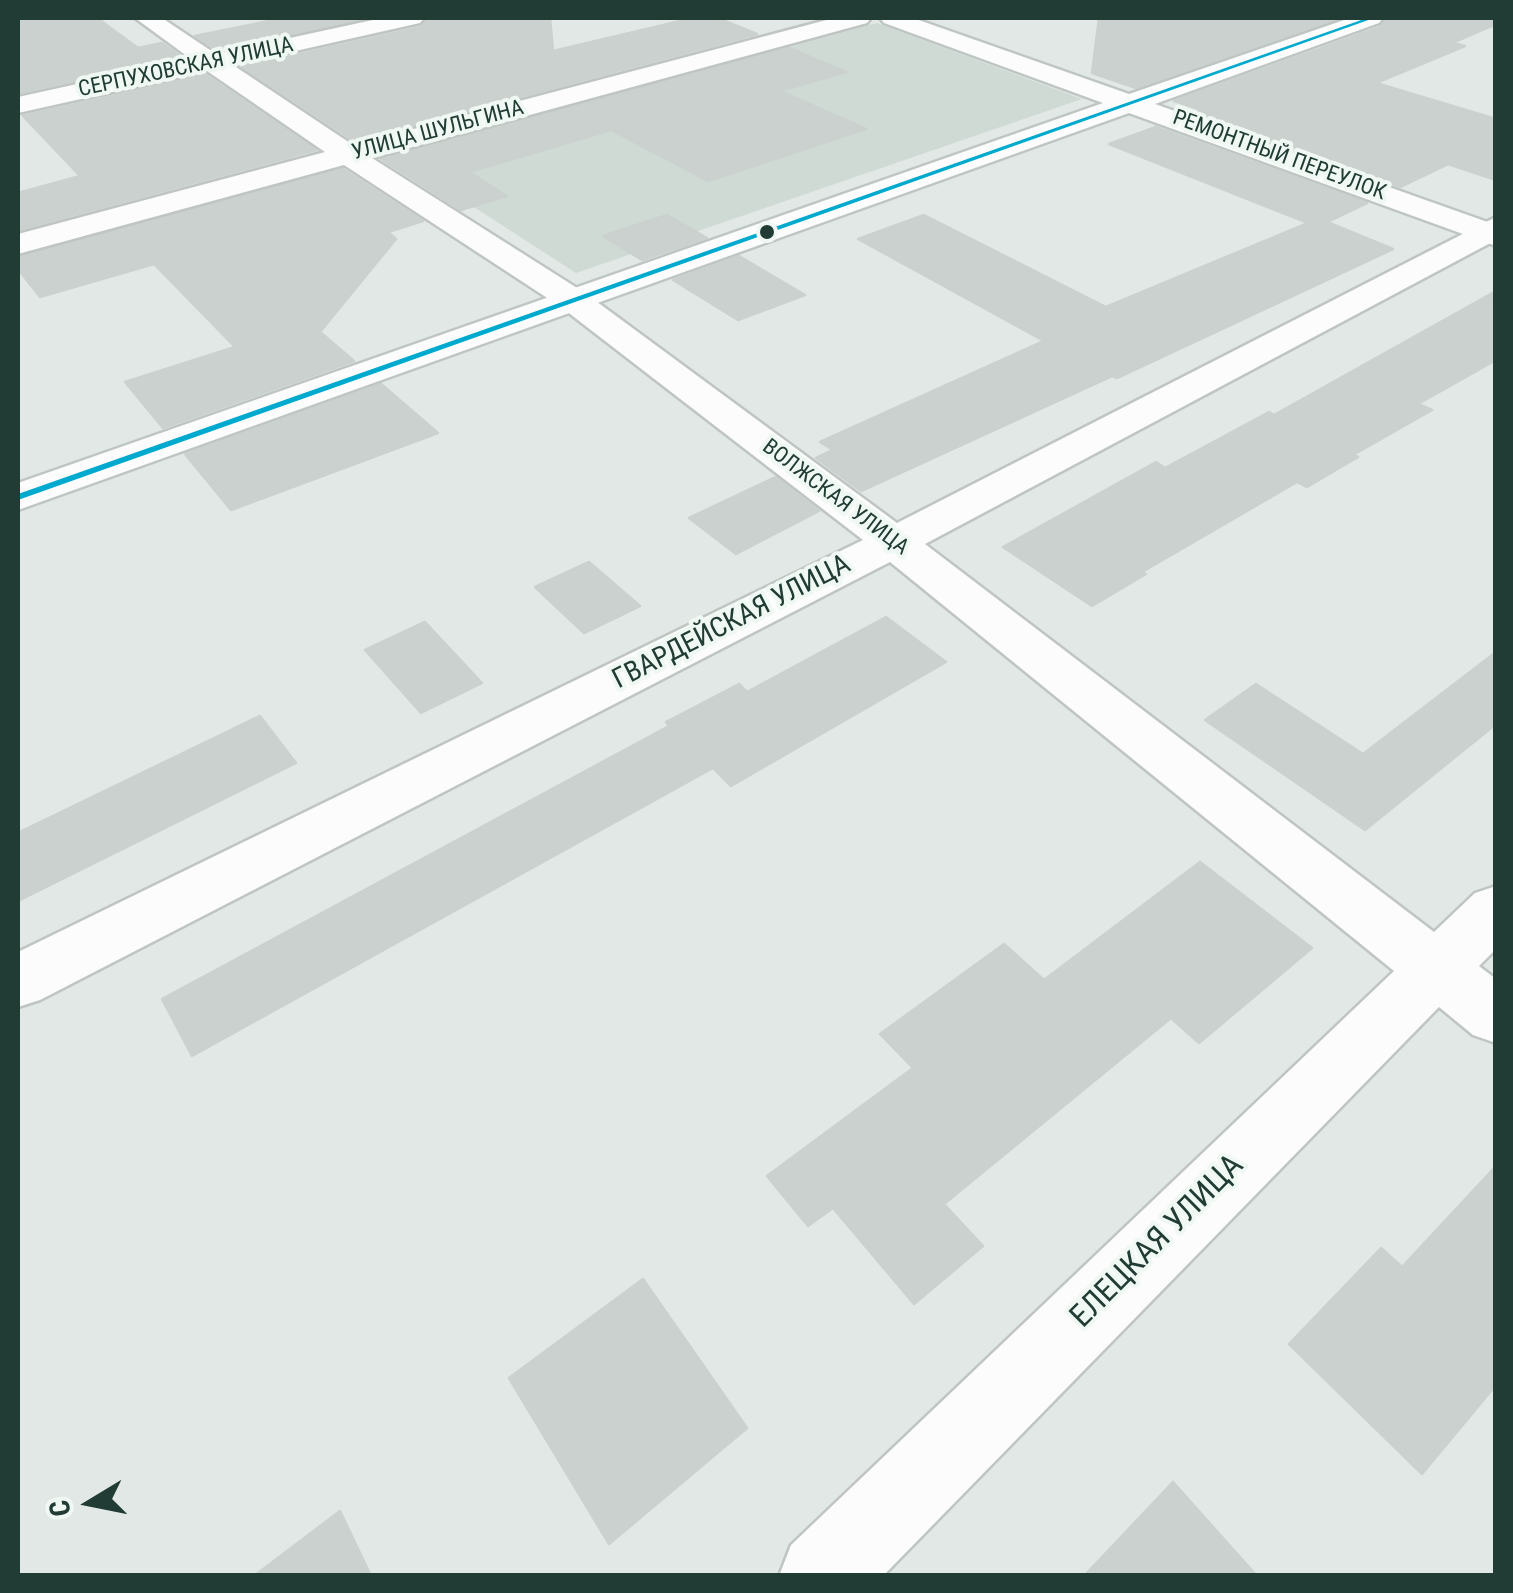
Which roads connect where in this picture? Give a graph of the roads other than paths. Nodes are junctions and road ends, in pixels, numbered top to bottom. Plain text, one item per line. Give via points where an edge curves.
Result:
1 (148, 18) edge
2 (412, 18) edge
3 (859, 18) edge
4 (892, 18) edge
5 (1371, 18) edge
6 (211, 63) junction
7 (1133, 102) junction
8 (18, 104) edge
9 (348, 155) junction
10 (1492, 232) edge
11 (18, 244) edge
12 (573, 300) junction
13 (18, 497) edge
14 (894, 542) junction
15 (1496, 910) edge
16 (1434, 968) junction
17 (18, 982) edge
18 (1496, 1016) edge
19 (822, 1576) edge

1 - 6 street, ВОЛЖСКАЯ УЛИЦА
2 - 6 street, СЕРПУХОВСКАЯ УЛИЦА
3 - 9 street, УЛИЦА ШУЛЬГИНА
4 - 7 street, РЕМОНТНЫЙ ПЕРЕУЛОК
5 - 7 street
6 - 8 street, СЕРПУХОВСКАЯ УЛИЦА
6 - 9 street, ВОЛЖСКАЯ УЛИЦА
7 - 10 street, РЕМОНТНЫЙ ПЕРЕУЛОК
7 - 12 street
9 - 11 street, УЛИЦА ШУЛЬГИНА
9 - 12 street, ВОЛЖСКАЯ УЛИЦА
10 - 14 street, ГВАРДЕЙСКАЯ УЛИЦА
12 - 13 street
12 - 14 street, ВОЛЖСКАЯ УЛИЦА
14 - 16 street, ВОЛЖСКАЯ УЛИЦА
14 - 17 street, ГВАРДЕЙСКАЯ УЛИЦА
15 - 16 street, ЕЛЕЦКАЯ УЛИЦА
16 - 18 street, ВОЛЖСКАЯ УЛИЦА
16 - 19 street, ЕЛЕЦКАЯ УЛИЦА

